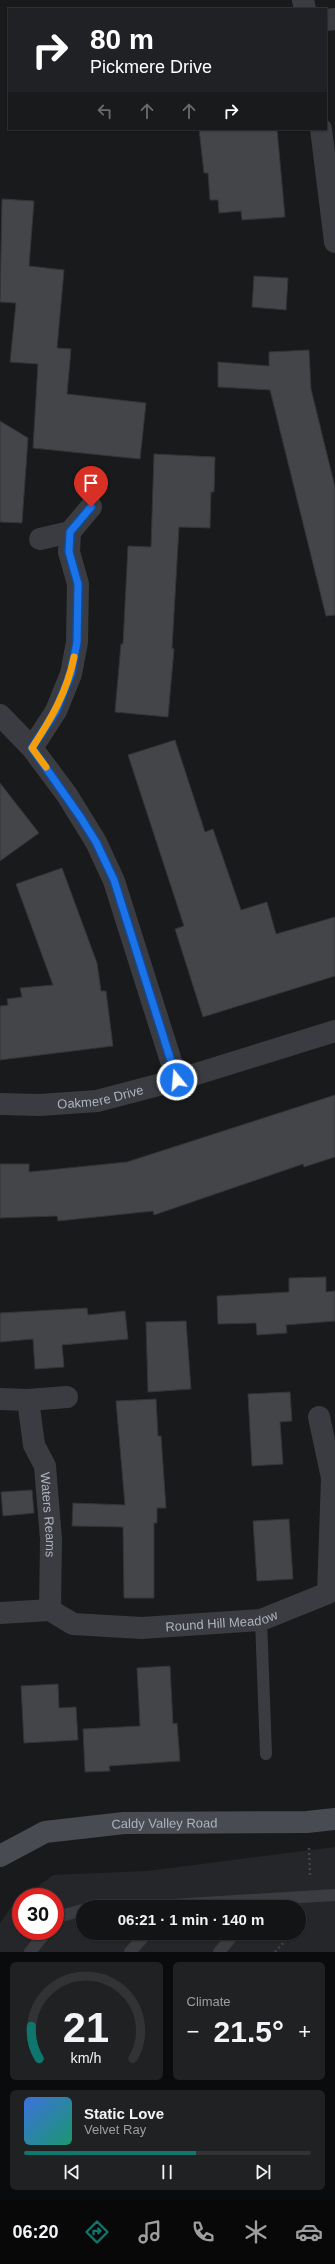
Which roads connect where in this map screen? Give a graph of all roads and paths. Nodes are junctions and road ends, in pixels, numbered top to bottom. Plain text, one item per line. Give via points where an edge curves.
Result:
1 (321, 130) edge
2 (335, 242) edge
3 (91, 507) dead end
4 (70, 532) junction
5 (40, 539) dead end
6 (0, 715) edge
7 (32, 748) junction
8 (335, 1031) edge
9 (177, 1080) junction
10 (0, 1104) edge
11 (67, 1397) dead end
12 (0, 1400) edge
13 (28, 1400) junction
14 (319, 1417) dead end
15 (334, 1478) edge
16 (50, 1610) junction
17 (0, 1613) edge
18 (261, 1620) junction
19 (266, 1754) dead end
20 (335, 1819) edge
21 (0, 1856) edge
22 (335, 1895) edge
23 (279, 1900) edge
24 (76, 1912) edge
25 (64, 1915) edge
26 (40, 1940) edge
27 (141, 1940) edge
28 (229, 1940) edge
29 (286, 1940) edge
30 (30, 1952) edge
31 (130, 1952) edge
32 (219, 1952) edge
33 (275, 1952) edge

1 - 2 street
3 - 4 street
4 - 5 street
4 - 7 street via 69,552 78,584 77,642 71,674 56,711
6 - 7 street
7 - 9 street via 88,828 114,880
8 - 9 street, Oakmere Drive
9 - 10 street, Oakmere Drive via 97,1101 40,1105
11 - 13 street
12 - 13 street
13 - 16 street, Waters Reams via 34,1445 45,1466 51,1539
14 - 15 street, Round Hill Meadow
15 - 18 street, Round Hill Meadow via 328,1593
16 - 17 street
16 - 18 street, Round Hill Meadow via 73,1624 142,1628
18 - 19 lane
20 - 21 street, Caldy Valley Road via 307,1822 124,1823 44,1832
22 - 23 lane
24 - 25 lane
26 - 30 lane
27 - 31 lane
28 - 32 lane
29 - 33 path

